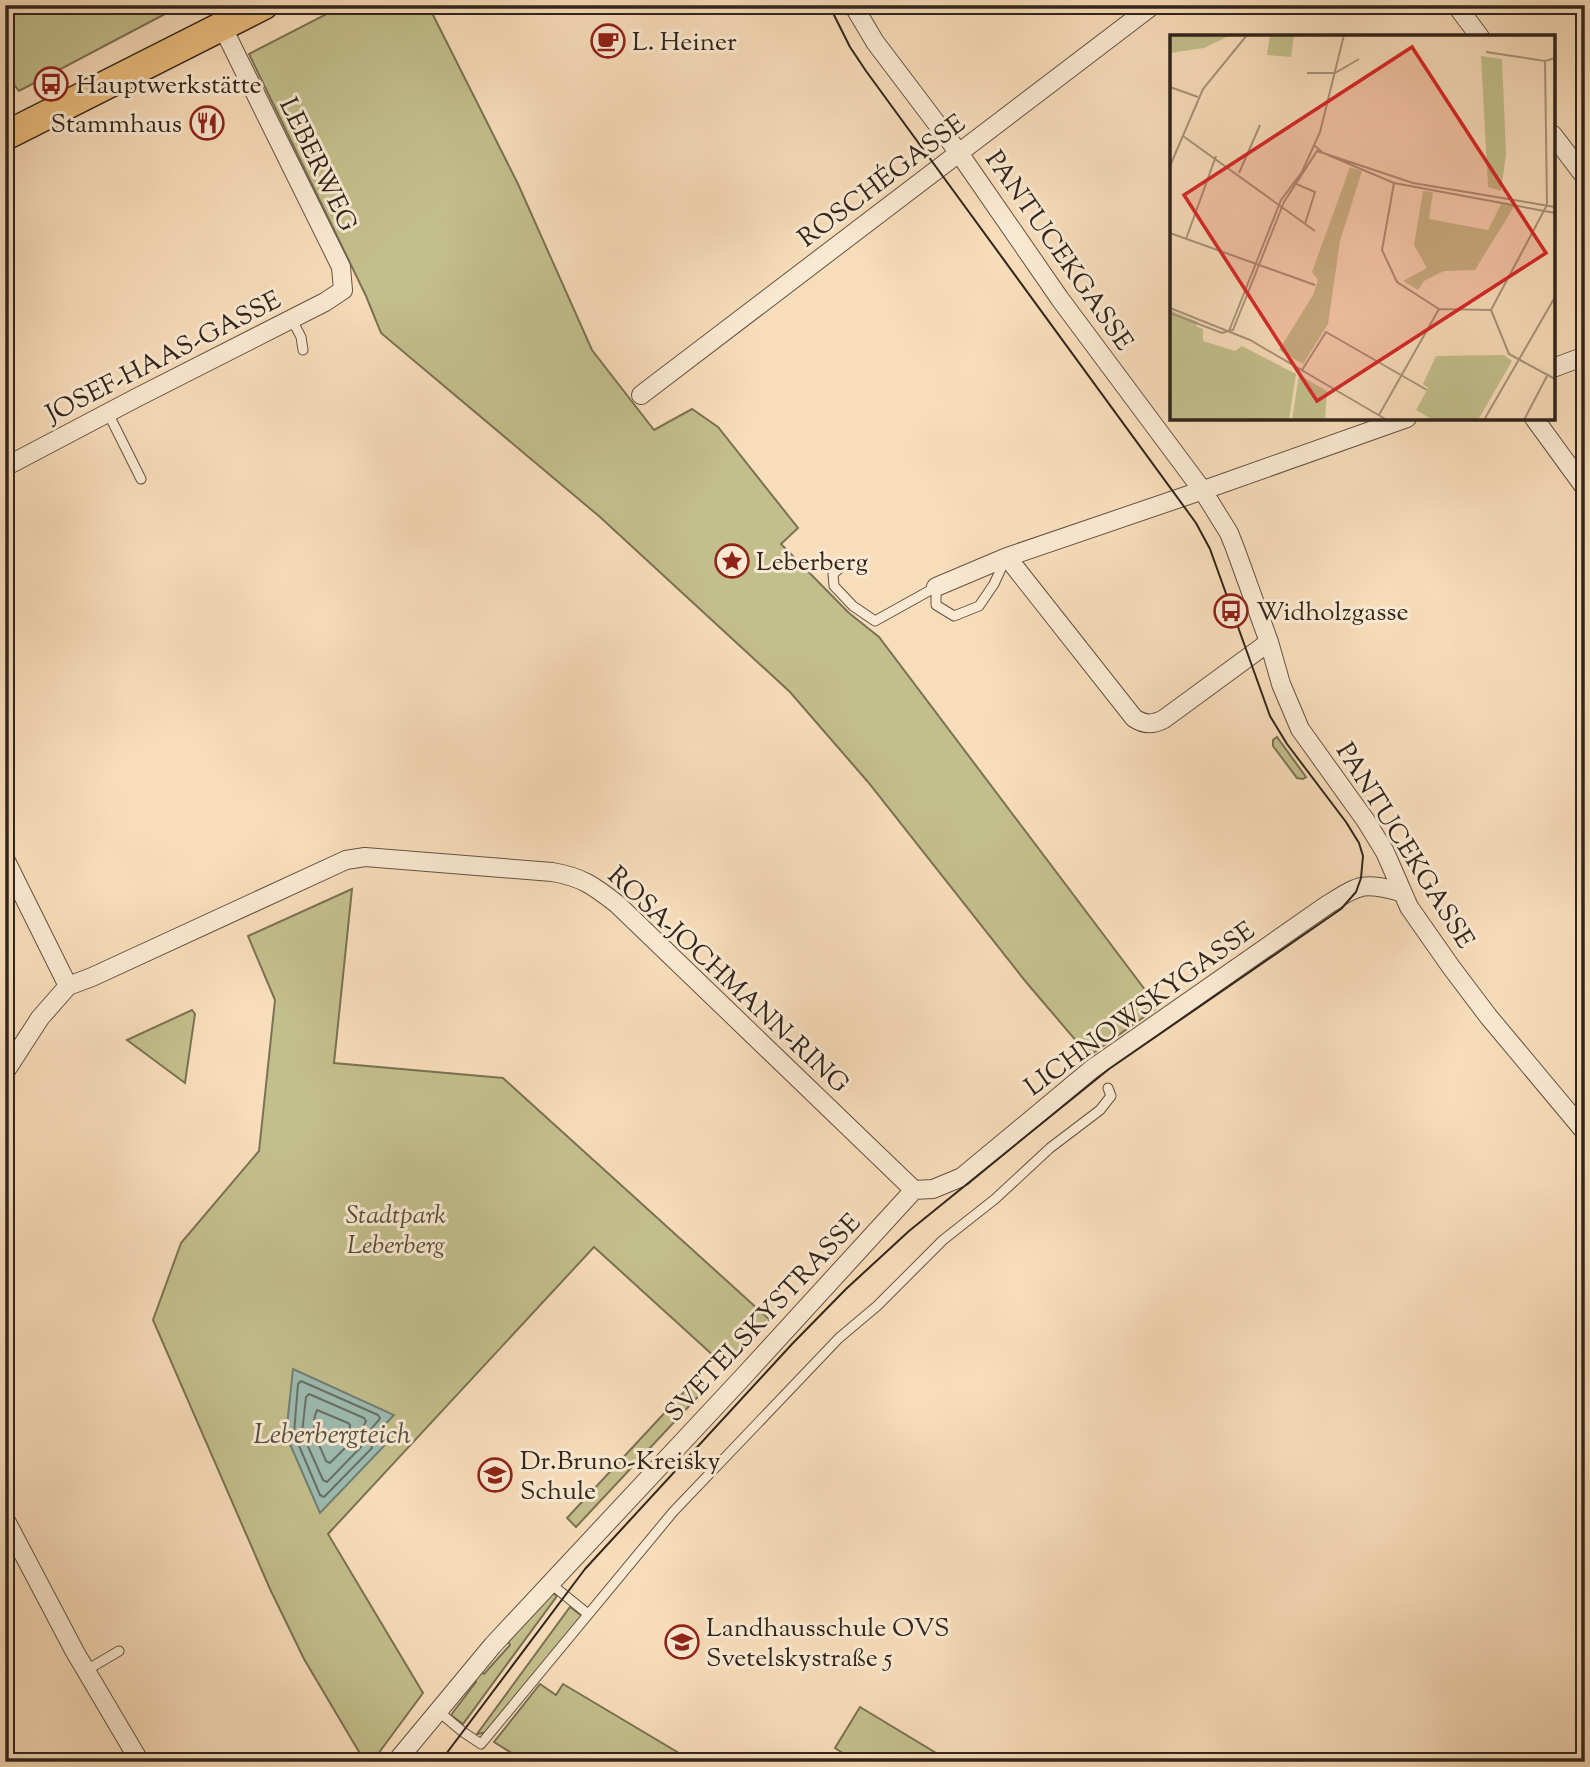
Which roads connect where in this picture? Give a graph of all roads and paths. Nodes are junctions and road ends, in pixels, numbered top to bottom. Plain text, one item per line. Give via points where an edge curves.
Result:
1 (264, 5) edge
2 (853, 5) edge
3 (1153, 5) edge
4 (1456, 5) edge
5 (222, 26) junction
6 (1478, 35) edge
7 (5, 136) edge
8 (1555, 138) edge
9 (958, 153) junction
10 (1585, 177) edge
11 (343, 290) joint
12 (292, 320) junction
13 (303, 349) dead end
14 (1585, 356) edge
15 (1555, 367) edge
16 (640, 395) dead end
17 (108, 413) junction
18 (1402, 420) edge
19 (1535, 420) edge
20 (5, 467) edge
21 (141, 479) dead end
22 (1585, 488) edge
23 (1202, 491) junction
24 (1007, 557) junction
25 (841, 567) dead end
26 (936, 587) junction
27 (1269, 642) junction
28 (5, 859) edge
29 (1401, 892) junction
30 (68, 986) junction
31 (5, 1072) edge
32 (1108, 1088) dead end
33 (1585, 1132) edge
34 (914, 1190) junction
35 (5, 1519) edge
36 (551, 1584) junction
37 (588, 1614) junction
38 (119, 1651) dead end
39 (85, 1671) junction
40 (438, 1711) junction
41 (140, 1762) edge
42 (396, 1762) edge

1 - 5 main road
2 - 9 street, PANTUCEKGASSE via 875,43
3 - 9 street, ROSCHÉGASSE
4 - 6 street
5 - 7 main road
5 - 11 street, LEBERWEG via 341,267
8 - 10 street
9 - 16 street, ROSCHÉGASSE
9 - 23 street, PANTUCEKGASSE
11 - 12 street, JOSEF-HAAS-GASSE
12 - 13 lane
12 - 17 street, JOSEF-HAAS-GASSE
14 - 15 street
17 - 20 street, JOSEF-HAAS-GASSE
17 - 21 lane
18 - 23 street
19 - 22 street
23 - 24 street
23 - 27 street, PANTUCEKGASSE via 1229,533
24 - 26 street
24 - 26 lane via 979,606 954,615 936,606
24 - 27 street via 1134,718 1147,724 1164,719
25 - 26 lane via 833,574 834,586 874,621
27 - 29 street, PANTUCEKGASSE via 1300,729 1366,821
28 - 30 street
29 - 33 street, PANTUCEKGASSE via 1488,1016
29 - 34 street, LICHNOWSKYGASSE via 1365,885 1336,899 1104,1060 962,1177 933,1189
30 - 31 street, ROSA-JOCHMANN-RING via 40,1018
30 - 34 street, ROSA-JOCHMANN-RING via 346,860 365,856 572,875 617,904
32 - 37 lane via 1111,1096 1100,1110 943,1240 839,1338 673,1512
34 - 36 street, SVETELSKYSTRASSE
35 - 39 street
36 - 37 lane
36 - 40 street, SVETELSKYSTRASSE
37 - 40 lane via 481,1744
38 - 39 lane
39 - 41 street
40 - 42 street, SVETELSKYSTRASSE

